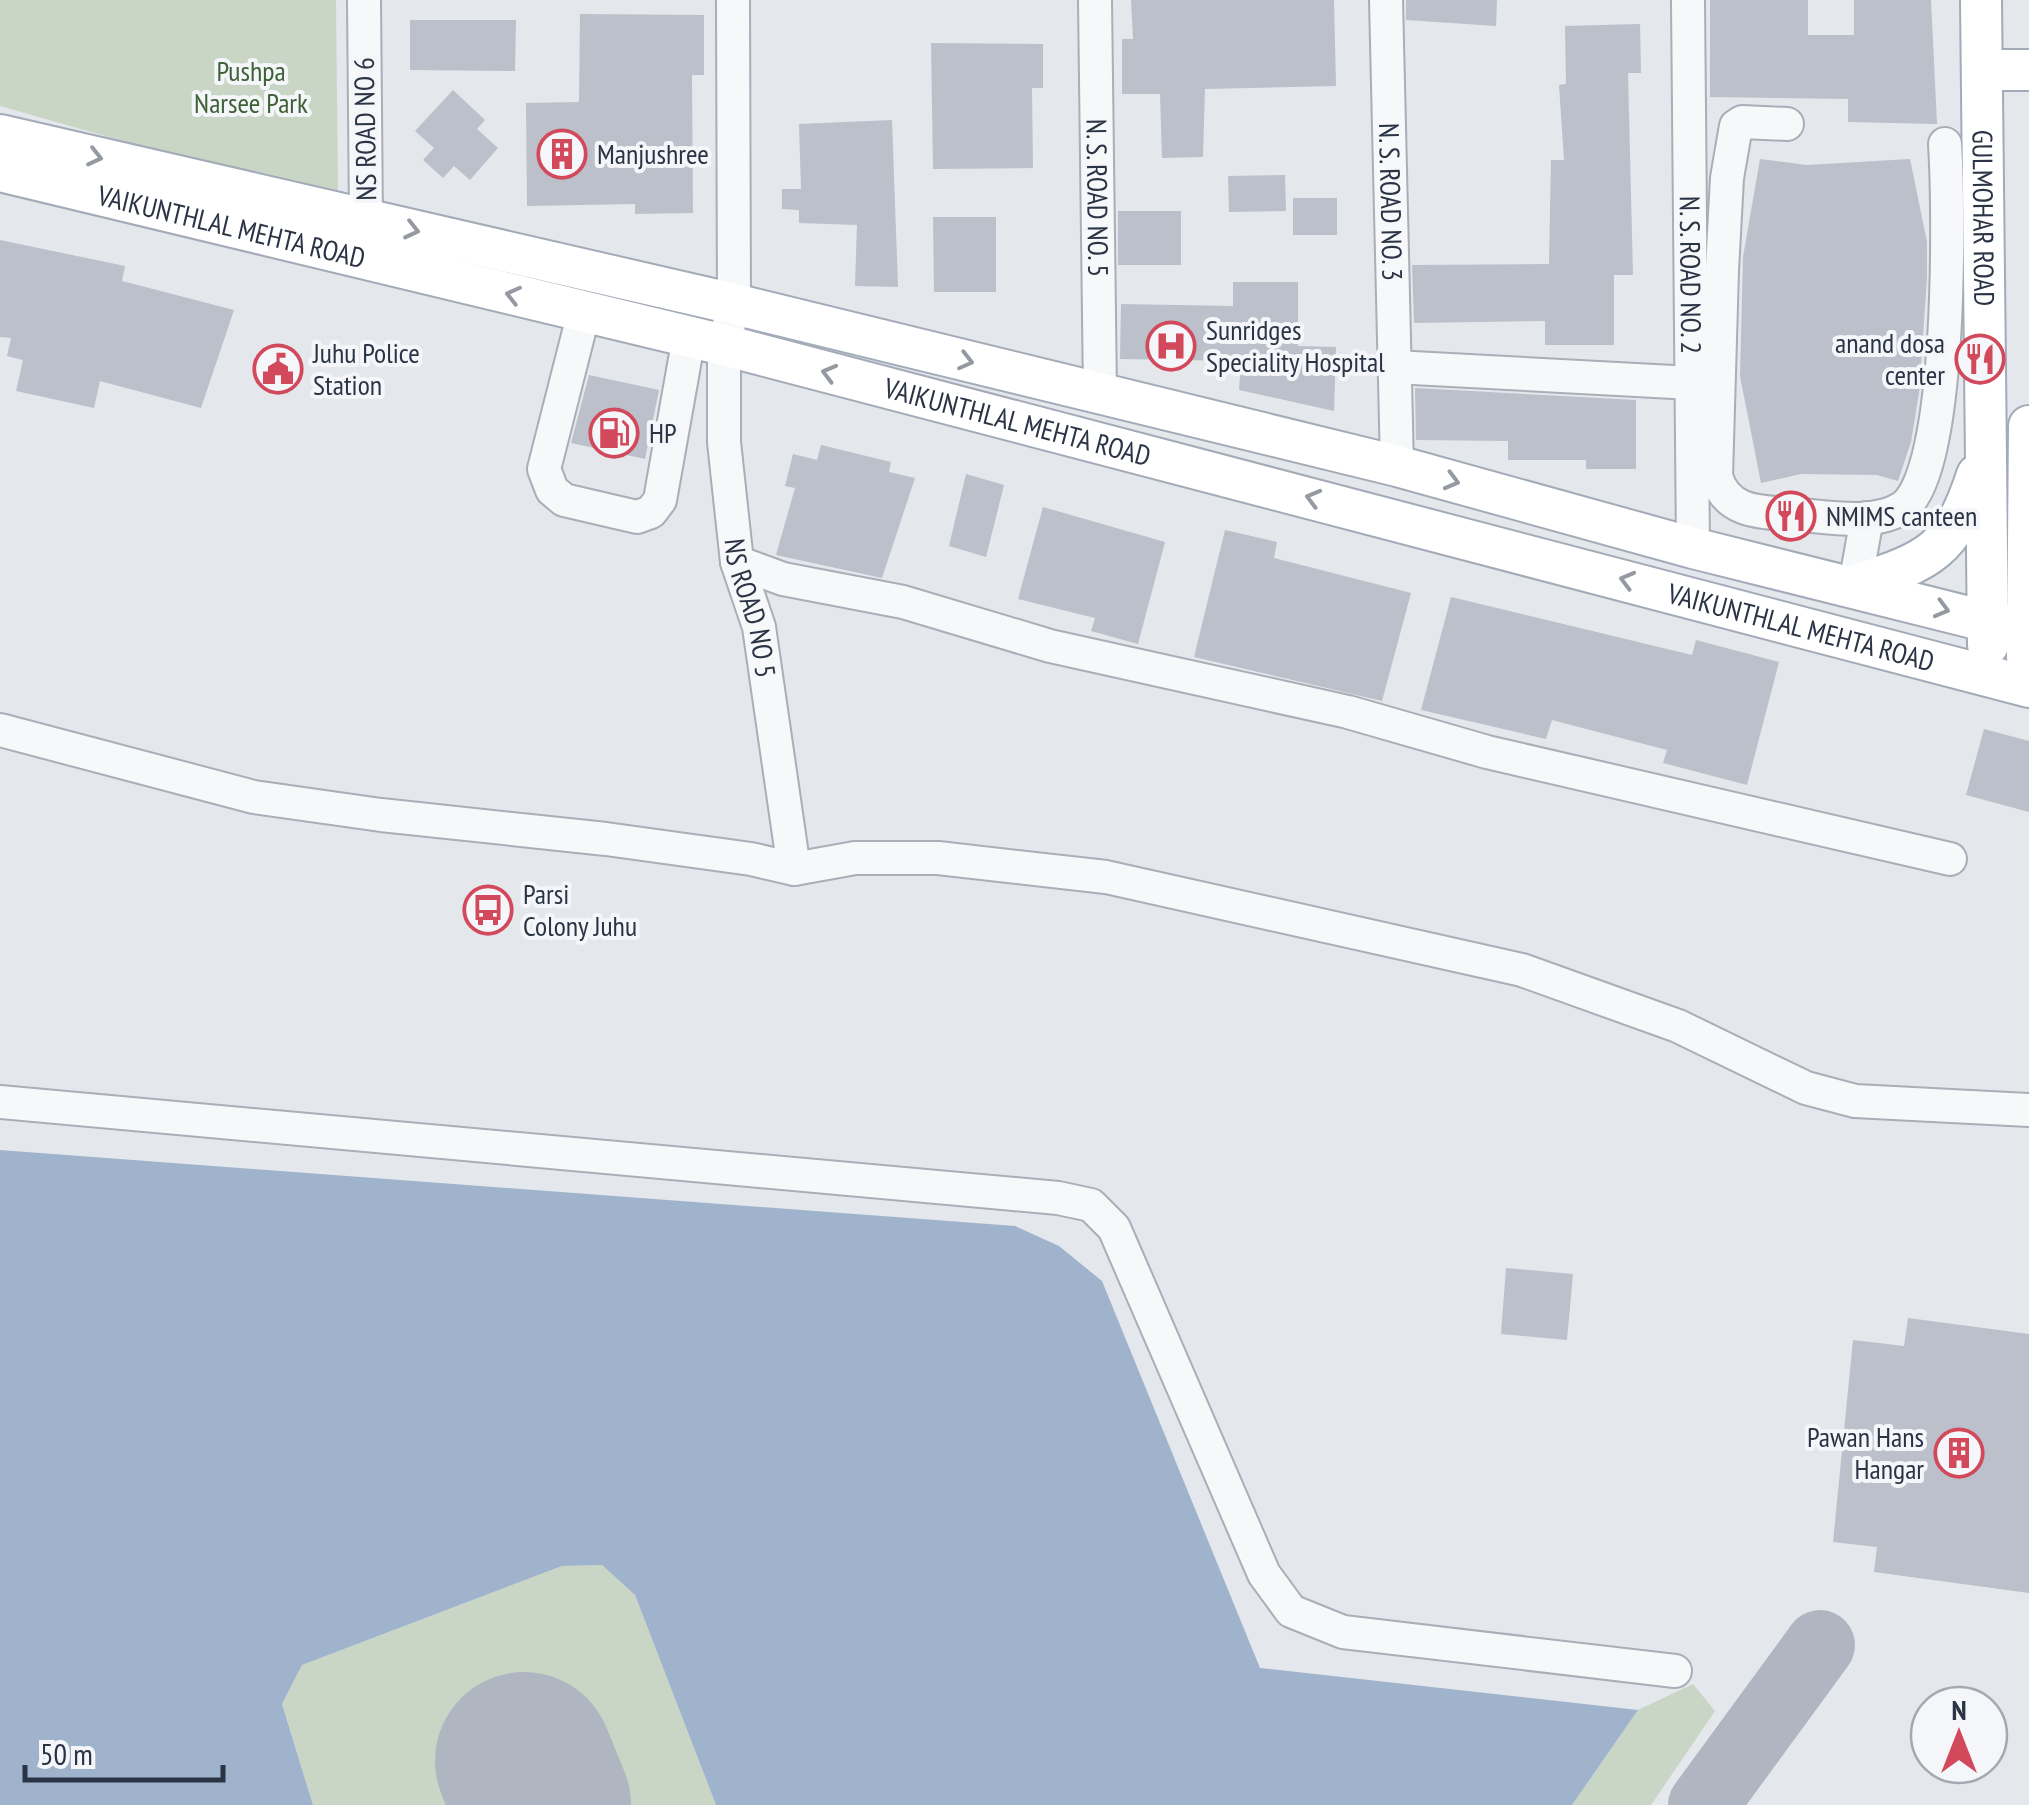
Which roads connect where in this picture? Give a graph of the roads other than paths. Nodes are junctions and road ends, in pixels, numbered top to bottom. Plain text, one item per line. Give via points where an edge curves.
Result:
1 (364, 0) edge
2 (732, 0) edge
3 (1095, 0) edge
4 (1386, 0) edge
5 (1688, 0) edge
6 (1981, 0) edge
7 (1982, 70) junction
8 (2029, 70) edge
9 (1787, 124) dead end
10 (0, 135) edge
11 (1951, 142) junction
12 (0, 171) edge
13 (1726, 200) junction
14 (1690, 201) junction
15 (362, 239) junction
16 (734, 304) junction
17 (584, 312) junction
18 (706, 341) junction
19 (1394, 367) junction
20 (1692, 382) junction
21 (1100, 394) junction
22 (2029, 426) edge
23 (1986, 449) junction
24 (2029, 451) edge
25 (1712, 460) junction
26 (1397, 466) junction
27 (1867, 518) junction
28 (1693, 548) junction
29 (737, 562) junction
30 (1855, 585) junction
31 (1988, 622) junction
32 (2028, 631) edge
33 (2014, 682) edge
34 (0, 730) edge
35 (1950, 858) dead end
36 (794, 870) junction
37 (0, 1102) edge
38 (2029, 1110) edge
39 (1675, 1671) dead end

1 - 15 street, NS ROAD NO 6
2 - 16 street
3 - 21 street, N. S. ROAD NO. 5
4 - 19 street, N. S. ROAD NO. 3
5 - 14 street, N. S. ROAD NO. 2
6 - 7 main road, GULMOHAR ROAD
7 - 8 main road
7 - 11 main road, GULMOHAR ROAD
9 - 13 street via 1736,126
10 -> 15 main road, VAIKUNTHLAL MEHTA ROAD
11 - 23 main road, GULMOHAR ROAD
11 - 27 street via 1946,299 1930,461 1906,506
12 - 15 main road, VAIKUNTHLAL MEHTA ROAD
13 - 14 street
13 - 25 street
14 - 20 street, N. S. ROAD NO. 2
15 -> 16 main road, VAIKUNTHLAL MEHTA ROAD
17 -> 15 main road, VAIKUNTHLAL MEHTA ROAD
16 - 18 street
16 -> 21 main road, VAIKUNTHLAL MEHTA ROAD
17 - 18 main road, VAIKUNTHLAL MEHTA ROAD
17 - 18 street via 544,469 564,500 637,518 660,500
18 - 29 street, NS ROAD NO 5
33 -> 18 main road, VAIKUNTHLAL MEHTA ROAD
19 - 20 street
19 - 26 street, N. S. ROAD NO. 3
20 - 25 street, N. S. ROAD NO. 2
21 - 26 main road, VAIKUNTHLAL MEHTA ROAD
22 - 24 main road
23 - 30 main road via 1961,524 1933,552
23 - 31 main road, GULMOHAR ROAD
24 - 32 main road
25 - 27 street via 1722,494 1746,510
25 - 28 street, N. S. ROAD NO. 2
26 -> 28 main road, VAIKUNTHLAL MEHTA ROAD
27 - 30 street
28 - 30 main road, VAIKUNTHLAL MEHTA ROAD
29 - 35 street via 783,580 903,602 1050,646
29 - 36 street, NS ROAD NO 5 via 759,627
30 -> 31 main road, VAIKUNTHLAL MEHTA ROAD
31 - 32 main road, VAIKUNTHLAL MEHTA ROAD
31 - 33 main road, GULMOHAR ROAD
32 - 33 main road
34 - 36 street via 254,796 706,852
36 - 38 street via 855,858 938,858 1106,877 1522,970 1678,1026 1806,1088 1855,1102
37 - 39 street via 1090,1205 1114,1228 1264,1574 1292,1611 1343,1632

